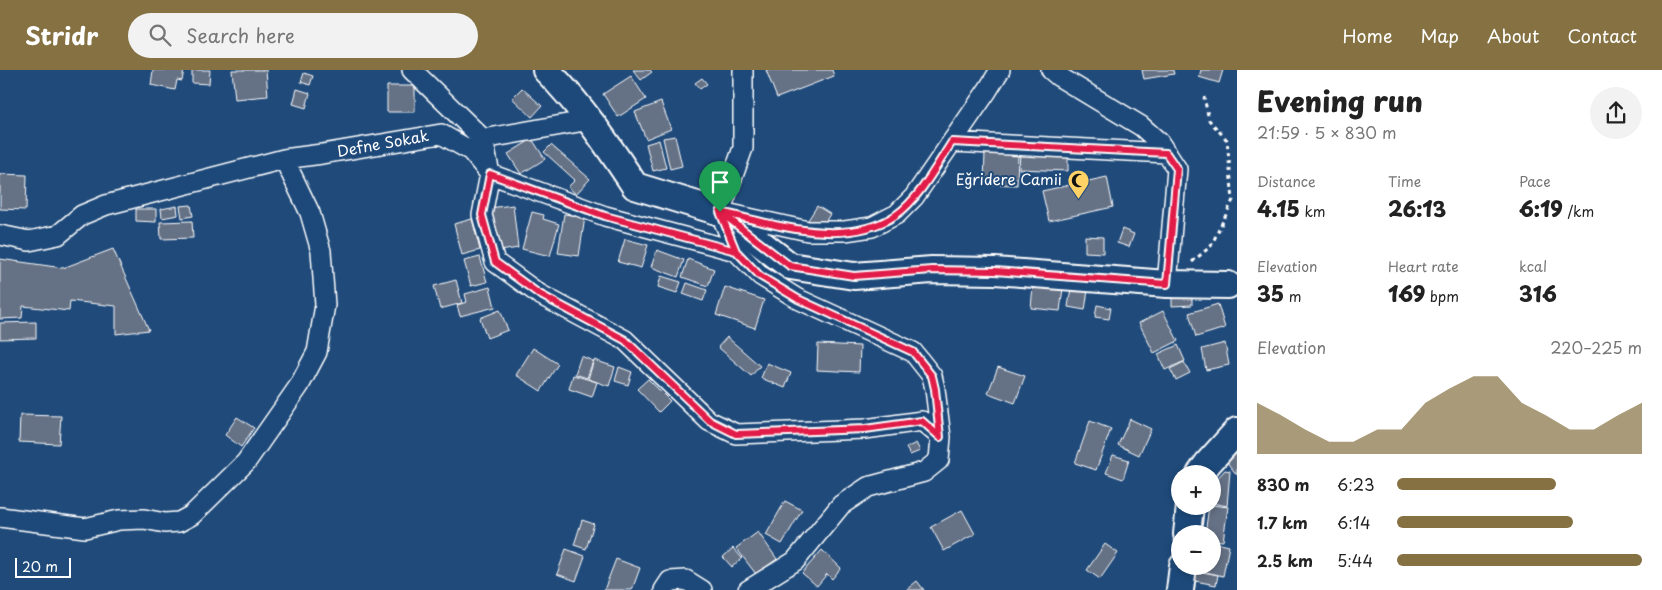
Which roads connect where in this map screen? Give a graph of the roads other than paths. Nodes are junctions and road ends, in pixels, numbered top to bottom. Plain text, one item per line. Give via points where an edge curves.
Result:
1 (412, 70) edge
2 (546, 70) edge
3 (743, 70) edge
4 (1000, 70) edge
5 (1051, 70) edge
6 (590, 120) junction
7 (483, 140) junction
8 (952, 142) junction
9 (1166, 153) junction
10 (284, 159) junction
11 (490, 174) junction
12 (720, 212) junction
13 (0, 235) edge
14 (736, 251) junction
15 (1167, 284) junction
16 (1235, 284) edge
17 (1237, 431) edge
18 (940, 437) junction
19 (1207, 465) edge
20 (0, 517) edge
21 (1182, 575) edge
22 (664, 590) edge
23 (702, 590) edge
24 (748, 590) edge
25 (1180, 590) edge

1 - 7 street
2 - 6 street
3 - 12 street via 743,148
4 - 8 street
5 - 9 street via 1141,126
6 - 7 street
6 - 12 street via 635,186
7 - 11 street
8 - 9 street
8 - 12 street via 914,197 897,214 872,227 808,231
9 - 15 street via 1177,169
10 - 11 street, Defne Sokak via 441,134 471,151
10 - 13 street, Defne Sokak via 106,205 82,215 58,235 29,240
10 - 20 street via 310,213 321,251 325,305 317,352 286,405 246,462 192,516 179,522 118,520 85,528
11 - 14 street via 605,216
11 - 18 street via 482,215 495,262 539,294 625,340 710,421 736,434 865,429 922,421
12 - 14 street
12 - 15 street via 790,266 854,276 932,270 995,271
14 - 18 street via 760,276 798,299 913,352 932,376
15 - 16 street
17 - 19 street
18 - 24 street via 939,460 924,472 868,487 841,505 795,561
21 - 25 street
22 - 23 street via 670,581 686,580

